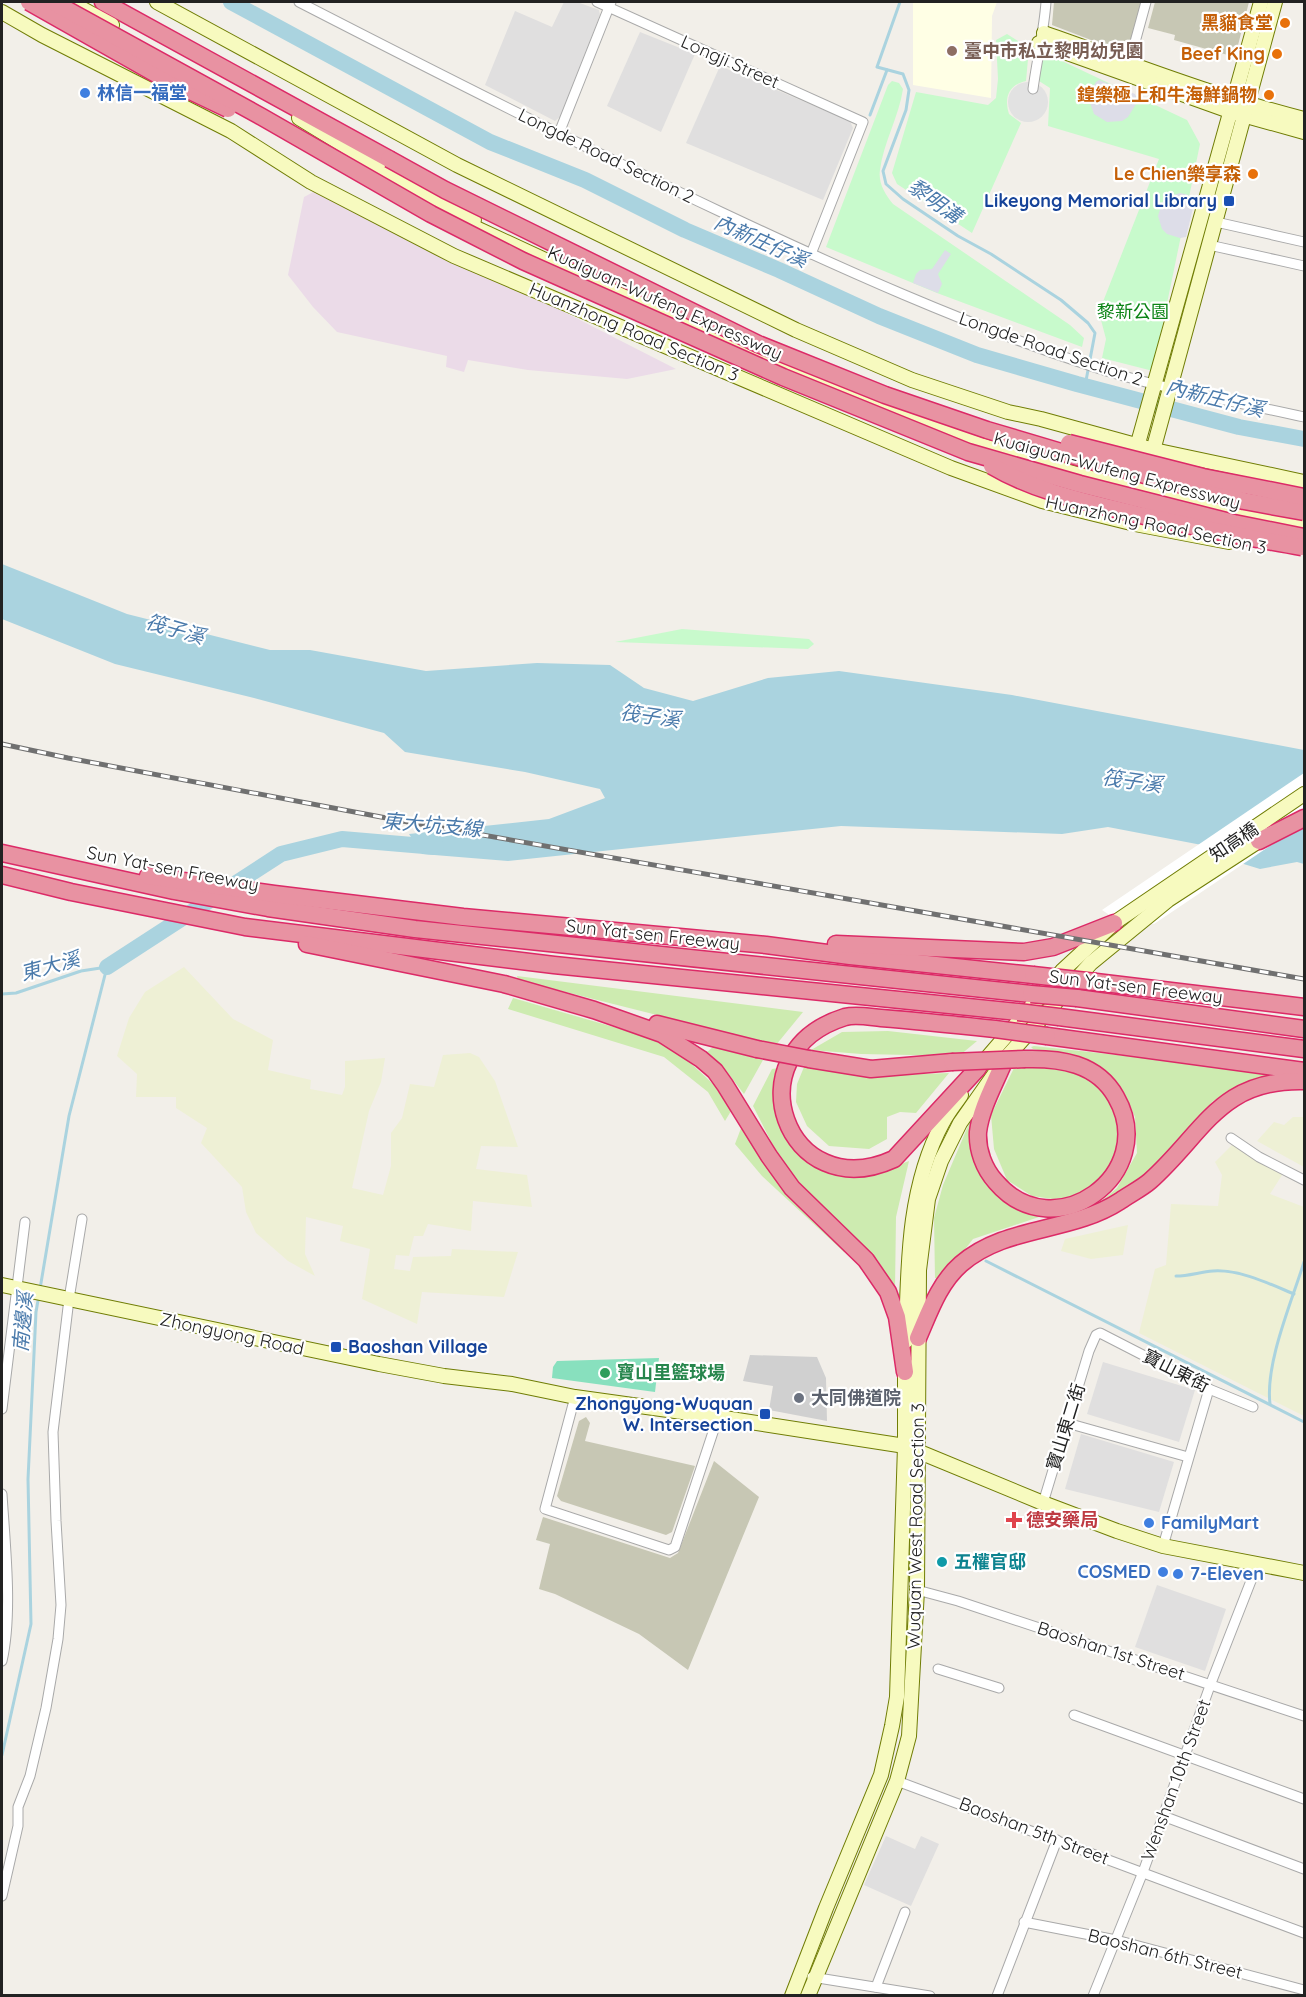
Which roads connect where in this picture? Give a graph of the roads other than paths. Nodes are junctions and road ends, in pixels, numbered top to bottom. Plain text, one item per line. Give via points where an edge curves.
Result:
1 (29, 2) edge
2 (53, 2) edge
3 (65, 2) edge
4 (70, 2) edge
5 (86, 2) edge
6 (103, 2) edge
7 (126, 2) edge
8 (157, 2) edge
9 (597, 2) edge
10 (1047, 2) edge
11 (1146, 2) edge
12 (1261, 2) edge
13 (1275, 2) edge
14 (305, 3) edge
15 (610, 4) edge
16 (2, 12) edge
17 (42, 35) junction
18 (1041, 38) junction
19 (1129, 64) junction
20 (1033, 89) dead end
21 (1240, 108) junction
22 (262, 117) junction
23 (1305, 119) edge
24 (1305, 132) edge
25 (559, 133) junction
26 (389, 159) junction
27 (1216, 222) junction
28 (1305, 242) edge
29 (1209, 245) junction
30 (811, 254) junction
31 (1305, 266) edge
32 (1154, 384) junction
33 (1168, 394) junction
34 (1305, 417) edge
35 (987, 430) junction
36 (1138, 441) junction
37 (1155, 444) junction
38 (968, 452) junction
39 (1305, 482) edge
40 (1128, 485) junction
41 (1143, 489) junction
42 (1305, 497) edge
43 (1305, 512) edge
44 (1119, 520) junction
45 (1305, 523) edge
46 (1135, 524) junction
47 (1305, 529) edge
48 (1305, 537) edge
49 (1305, 548) edge
50 (1305, 556) edge
51 (1305, 794) edge
52 (1305, 811) edge
53 (1305, 818) edge
54 (1259, 841) junction
55 (2, 853) edge
56 (2, 874) edge
57 (94, 874) junction
58 (1166, 895) junction
59 (271, 901) junction
60 (1114, 923) junction
61 (245, 927) junction
62 (766, 945) junction
63 (1305, 1007) edge
64 (594, 1010) junction
65 (1305, 1029) edge
66 (1305, 1049) edge
67 (1005, 1059) junction
68 (978, 1068) junction
69 (1305, 1071) edge
70 (1305, 1081) edge
71 (1231, 1138) dead end
72 (1305, 1180) edge
73 (82, 1219) dead end
74 (25, 1222) dead end
75 (2, 1285) edge
76 (21, 1290) junction
77 (69, 1299) junction
78 (1100, 1333) joint
79 (918, 1338) junction
80 (905, 1372) junction
81 (1209, 1389) junction
82 (575, 1397) junction
83 (1252, 1407) dead end
84 (2, 1409) edge
85 (718, 1417) junction
86 (1067, 1423) junction
87 (905, 1446) junction
88 (918, 1453) junction
89 (1188, 1457) junction
90 (2, 1494) edge
91 (1043, 1503) junction
92 (1163, 1546) junction
93 (1258, 1563) junction
94 (1305, 1573) edge
95 (917, 1590) junction
96 (2, 1661) edge
97 (938, 1669) dead end
98 (1211, 1683) junction
99 (999, 1688) dead end
100 (1074, 1715) dead end
101 (1305, 1716) edge
102 (1186, 1755) junction
103 (897, 1780) junction
104 (1305, 1799) edge
105 (1163, 1816) junction
106 (1057, 1840) junction
107 (1305, 1869) edge
108 (1143, 1872) junction
109 (2, 1896) edge
110 (905, 1912) dead end
111 (1024, 1922) junction
112 (1305, 1933) edge
113 (1116, 1940) junction
114 (801, 1973) junction
115 (816, 1978) junction
116 (876, 1987) junction
117 (1305, 1990) edge
118 (792, 1995) edge
119 (808, 1995) edge
120 (930, 1995) edge
121 (997, 1995) edge
122 (1093, 1995) edge

1 - 22 highway, bridge via 202,98
2 - 22 highway, Kuaiguan-Wufeng Expressway, bridge
3 - 17 street
4 - 40 street, Huanzhong Road Section 3 via 438,210 753,357 1019,458
5 - 40 street, Huanzhong Road Section 3 via 300,119 439,204 755,352 880,403
6 - 26 highway, Kuaiguan-Wufeng Expressway
7 - 26 highway via 251,73
8 - 36 street via 457,165 796,330 912,380 1008,412
9 - 15 street, Longji Street
10 - 18 street
11 - 19 street
12 - 21 street
13 - 21 street
14 - 25 street, Longde Road Section 2
15 - 25 street
15 - 30 street, Longji Street via 863,123
16 - 17 street, Huanzhong Road Section 3
17 - 44 street, Huanzhong Road Section 3 via 231,131 311,182 454,256 941,464 1042,501
18 - 19 street
18 - 20 street
18 - 21 street via 1148,84
19 - 21 street
21 - 23 street
21 - 24 street
21 - 27 street
21 - 32 street
22 - 38 highway, Kuaiguan-Wufeng Expressway, bridge via 431,214 523,261 783,377
25 - 30 street, Longde Road Section 2
26 - 35 highway, Kuaiguan-Wufeng Expressway, bridge via 758,344 885,395
27 - 28 street
27 - 29 street
29 - 31 street
29 - 33 street
30 - 32 street, Longde Road Section 2 via 920,303 1094,367
32 - 33 street, Longde Road Section 2
32 - 36 street
33 - 34 street, Longde Road Section 2
33 - 37 street
35 - 42 highway, bridge via 1026,431 1203,477
35 - 43 highway, Kuaiguan-Wufeng Expressway, bridge via 1244,501
36 - 37 street
36 - 40 street
37 - 39 street
37 - 41 street
38 - 48 highway, Kuaiguan-Wufeng Expressway, bridge via 1234,523
38 - 49 highway, bridge via 1025,483 1079,501
40 - 41 street, Huanzhong Road Section 3
40 - 44 street
41 - 45 street, Huanzhong Road Section 3
41 - 46 street
41 - 47 street, Huanzhong Road Section 3 via 1240,517
44 - 46 street, Huanzhong Road Section 3
46 - 50 street, Huanzhong Road Section 3
51 - 58 street, 知高橋
52 - 54 street, 知高橋
53 - 54 highway
54 - 58 street, 知高橋
55 - 57 highway, Sun Yat-sen Freeway
56 - 61 highway
57 - 59 highway, Sun Yat-sen Freeway via 174,891
57 - 59 highway via 150,876
58 - 60 street, Wuquan West Road Section 3
58 - 67 street, Wuquan West Road Section 3 via 1091,963
59 - 62 highway
59 - 65 highway, Sun Yat-sen Freeway, bridge via 415,929 1077,998
60 - 62 highway via 1053,947 1024,952
60 - 68 street, Wuquan West Road Section 3 via 1062,971
61 - 64 highway via 326,949 504,984
61 - 66 highway, bridge via 554,965 1018,1012
62 - 63 highway, bridge
64 - 67 highway, bridge via 757,1049 870,1068 952,1062 1024,1059 1051,1058 1086,1068 1109,1086 1120,1103 1126,1132 1121,1161 1105,1186 1080,1203 1061,1208 1032,1206 1007,1193 988,1171 979,1143 981,1117
64 - 80 highway via 662,1034 715,1071 792,1188 866,1260 888,1292 897,1317
67 - 79 street, Wuquan West Road Section 3 via 960,1123 928,1199 919,1270
68 - 69 highway, bridge via 894,1159 877,1167 845,1168 819,1160 797,1142 782,1108 782,1078 795,1052 816,1031 846,1017 995,1029
68 - 80 street, Wuquan West Road Section 3 via 943,1122 919,1188 908,1260
70 - 79 highway via 1284,1081 1226,1102 1150,1181 1101,1213 982,1248 959,1265 941,1286
71 - 72 street
73 - 77 street
74 - 76 street
75 - 76 street, Zhongyong Road
76 - 77 street, Zhongyong Road
76 - 84 street
77 - 82 street, Zhongyong Road via 379,1365
77 - 109 street via 54,1432 61,1605 58,1639 30,1776 18,1807 18,1826
78 - 81 street, 寶山東街
78 - 86 street, 寶山東二街 via 1089,1351
79 - 88 street, Wuquan West Road Section 3
80 - 87 street, Wuquan West Road Section 3
81 - 83 street, 寶山東街
81 - 89 street
82 - 85 street, Zhongyong Road
82 - 85 street via 545,1509 669,1550 675,1547
85 - 87 street, Zhongyong Road
86 - 89 street
86 - 91 street, 寶山東二街
87 - 88 street, Zhongyong Road
87 - 114 street, Wuquan West Road Section 3 via 897,1697 892,1726 881,1775
88 - 91 street, Zhongyong Road
88 - 95 street, Wuquan West Road Section 3
89 - 92 street
90 - 96 street via 6,1632
91 - 92 street, Zhongyong Road
92 - 93 street, Zhongyong Road
93 - 94 street, Zhongyong Road
93 - 98 street, Wenshan 10th Street
95 - 98 street, Baoshan 1st Street
95 - 103 street, Wuquan West Road Section 3 via 909,1736
97 - 99 street
98 - 101 street, Baoshan 1st Street
98 - 102 street, Wenshan 10th Street
100 - 102 street
102 - 104 street
102 - 105 street, Wenshan 10th Street
103 - 106 street, Baoshan 5th Street
103 - 115 street, Wuquan West Road Section 3
105 - 107 street
105 - 108 street, Wenshan 10th Street
106 - 108 street, Baoshan 5th Street
106 - 111 street
108 - 112 street, Baoshan 5th Street
108 - 113 street, Wenshan 10th Street
110 - 116 street
111 - 113 street, Baoshan 6th Street
111 - 121 street
113 - 117 street, Baoshan 6th Street
113 - 122 street, Wenshan 10th Street
114 - 115 street
114 - 118 street, Wuquan West Road Section 3
115 - 116 street
115 - 119 street, Wuquan West Road Section 3
116 - 120 street

